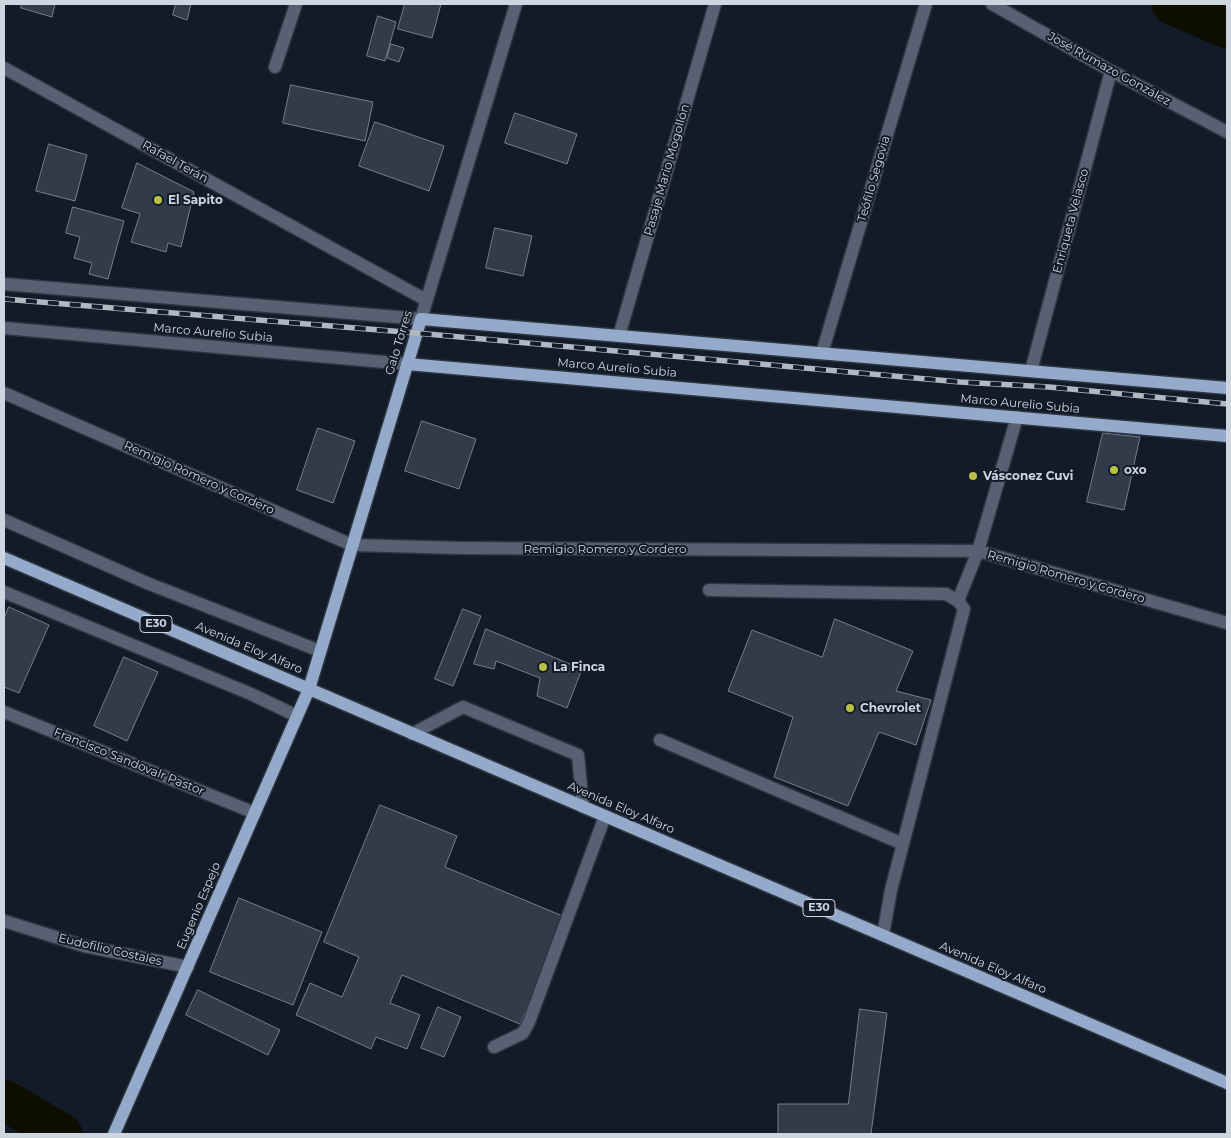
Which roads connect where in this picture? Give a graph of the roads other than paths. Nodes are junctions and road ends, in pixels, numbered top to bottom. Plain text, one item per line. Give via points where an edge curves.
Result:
1 (296, 4) edge
2 (516, 4) edge
3 (715, 4) edge
4 (926, 4) edge
5 (992, 4) edge
6 (275, 67) dead end
7 (4, 68) edge
8 (1111, 71) junction
9 (1227, 132) edge
10 (4, 284) edge
11 (426, 300) junction
12 (421, 319) junction
13 (4, 328) edge
14 (619, 336) junction
15 (822, 353) junction
16 (407, 364) junction
17 (1031, 371) junction
18 (1227, 388) edge
19 (4, 393) edge
20 (1017, 417) junction
21 (1227, 436) edge
22 (4, 520) edge
23 (352, 544) junction
24 (978, 552) junction
25 (4, 558) edge
26 (709, 590) dead end
27 (4, 592) edge
28 (958, 600) junction
29 (1227, 623) edge
30 (320, 651) junction
31 (309, 689) junction
32 (4, 712) edge
33 (297, 716) junction
34 (412, 734) junction
35 (660, 740) dead end
36 (583, 806) junction
37 (254, 813) junction
38 (605, 816) junction
39 (903, 844) junction
40 (4, 921) edge
41 (882, 935) junction
42 (188, 967) junction
43 (494, 1047) dead end
44 (1227, 1083) edge
45 (114, 1134) edge

1 - 6 street
2 - 11 street, Galo Torres
3 - 14 street, Pasaje Mario Mogollón
4 - 15 street, Teófilo Segovia
5 - 8 street, José Rumazo González
7 - 11 street, Rafael Terán
8 - 9 street, José Rumazo González
8 - 17 street, Enriqueta Velasco
10 - 12 street
11 - 12 street, Galo Torres
12 - 14 main road
12 - 16 main road, Galo Torres
13 - 16 street, Marco Aurelio Subia
14 - 15 main road
15 - 17 main road
16 - 20 main road, Marco Aurelio Subia
16 - 23 main road, Galo Torres
17 - 18 main road
19 - 23 street, Remigio Romero y Cordero
20 - 21 main road, Marco Aurelio Subia
20 - 24 street
22 - 30 street via 147,583
23 - 24 street, Remigio Romero y Cordero
23 - 30 main road, Galo Torres
24 - 28 street
24 - 29 street, Remigio Romero y Cordero
25 - 31 main road, Avenida Eloy Alfaro / E30
26 - 28 street via 946,594
27 - 33 street
28 - 39 street via 964,609
30 - 31 main road, Galo Torres
31 - 33 main road, Eugenio Espejo
31 - 34 main road, Avenida Eloy Alfaro / E30
32 - 37 street, Francisco Sandovalr Pastor
33 - 37 main road, Eugenio Espejo
34 - 36 main road, Avenida Eloy Alfaro / E30
34 - 36 street via 463,706 578,755
35 - 39 street
36 - 38 main road, Avenida Eloy Alfaro / E30
37 - 42 main road, Eugenio Espejo
38 - 41 main road, Avenida Eloy Alfaro / E30
38 - 43 street via 529,1022 523,1033
39 - 41 street
40 - 42 street, Eudofilio Costales via 84,946
41 - 44 main road, Avenida Eloy Alfaro / E30
42 - 45 main road, Eugenio Espejo

